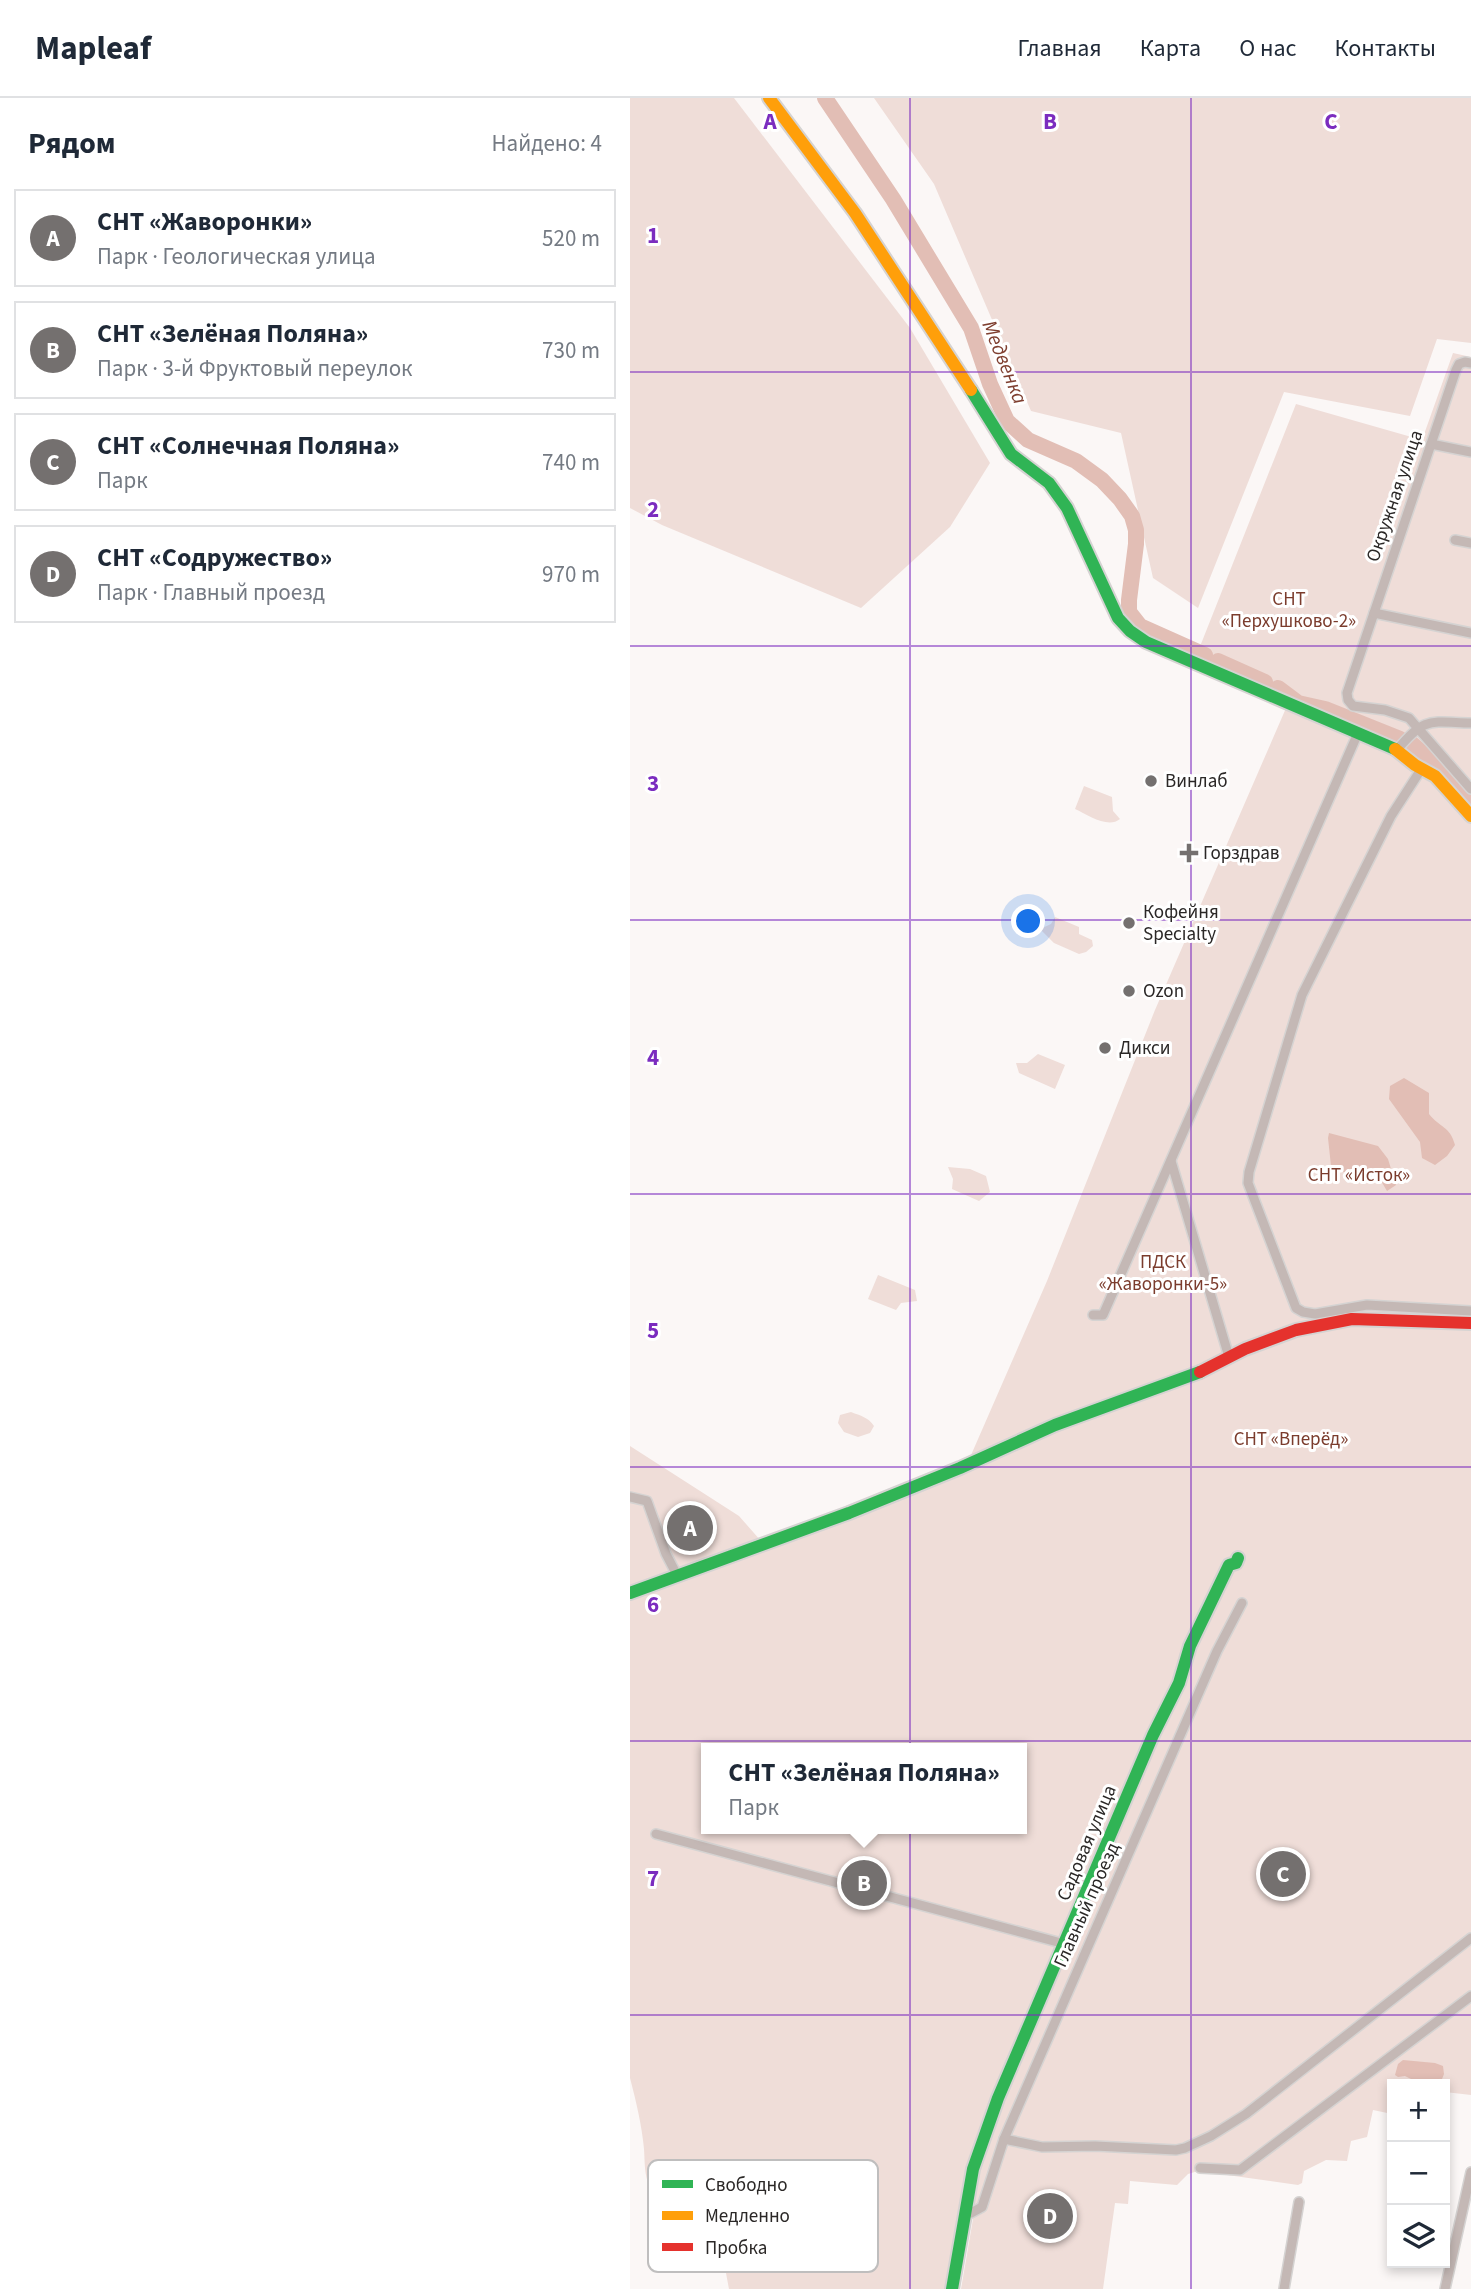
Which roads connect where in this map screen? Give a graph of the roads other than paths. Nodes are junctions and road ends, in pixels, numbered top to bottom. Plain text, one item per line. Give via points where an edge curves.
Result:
1 (769, 98) edge
2 (1471, 363) edge
3 (1430, 444) junction
4 (1471, 453) edge
5 (1455, 540) dead end
6 (1471, 543) edge
7 (1374, 613) junction
8 (1471, 633) edge
9 (1471, 723) edge
10 (1417, 727) junction
11 (1358, 733) junction
12 (1397, 750) junction
13 (1422, 768) junction
14 (1471, 789) edge
15 (1471, 817) edge
16 (1171, 1161) junction
17 (1471, 1311) edge
18 (1093, 1315) dead end
19 (1471, 1323) edge
20 (1229, 1357) junction
21 (630, 1497) edge
22 (1238, 1558) dead end
23 (677, 1575) junction
24 (630, 1593) edge
25 (1242, 1603) dead end
26 (656, 1834) dead end
27 (1471, 1938) edge
28 (1065, 1944) junction
29 (1471, 1996) edge
30 (1004, 2139) junction
31 (1200, 2168) dead end
32 (1471, 2172) edge
33 (1299, 2202) dead end
34 (965, 2212) junction
35 (952, 2289) edge
36 (1284, 2289) edge
37 (1445, 2289) edge

1 - 11 street via 855,213 1010,454 1049,483 1067,508 1124,625 1146,642
2 - 3 street, Окружная улица via 1459,364
3 - 4 street
3 - 7 street, Окружная улица
5 - 6 street
7 - 8 street
7 - 10 street, Окружная улица via 1348,700 1353,706 1409,718
9 - 10 street via 1435,722
10 - 12 street
10 - 14 street, Окружная улица
11 - 12 street
11 - 16 street
12 - 13 street
13 - 15 street via 1435,776
13 - 17 street via 1391,816 1302,995 1248,1183 1296,1308 1315,1314 1367,1305
16 - 18 street via 1103,1315
16 - 20 street
19 - 20 street via 1334,1321
20 - 23 street via 862,1507
21 - 23 street via 647,1501
22 - 28 street, Садовая улица via 1229,1565 1190,1646 1179,1683
23 - 24 street
25 - 30 street, Главный проезд via 1211,1663
26 - 28 street
27 - 30 street via 1246,2114 1185,2148 1042,2147
28 - 34 street, Садовая улица via 998,2098 973,2169
29 - 31 street via 1240,2169
30 - 34 street, Главный проезд via 982,2207
32 - 37 street
33 - 36 street
34 - 35 street, Садовая улица

